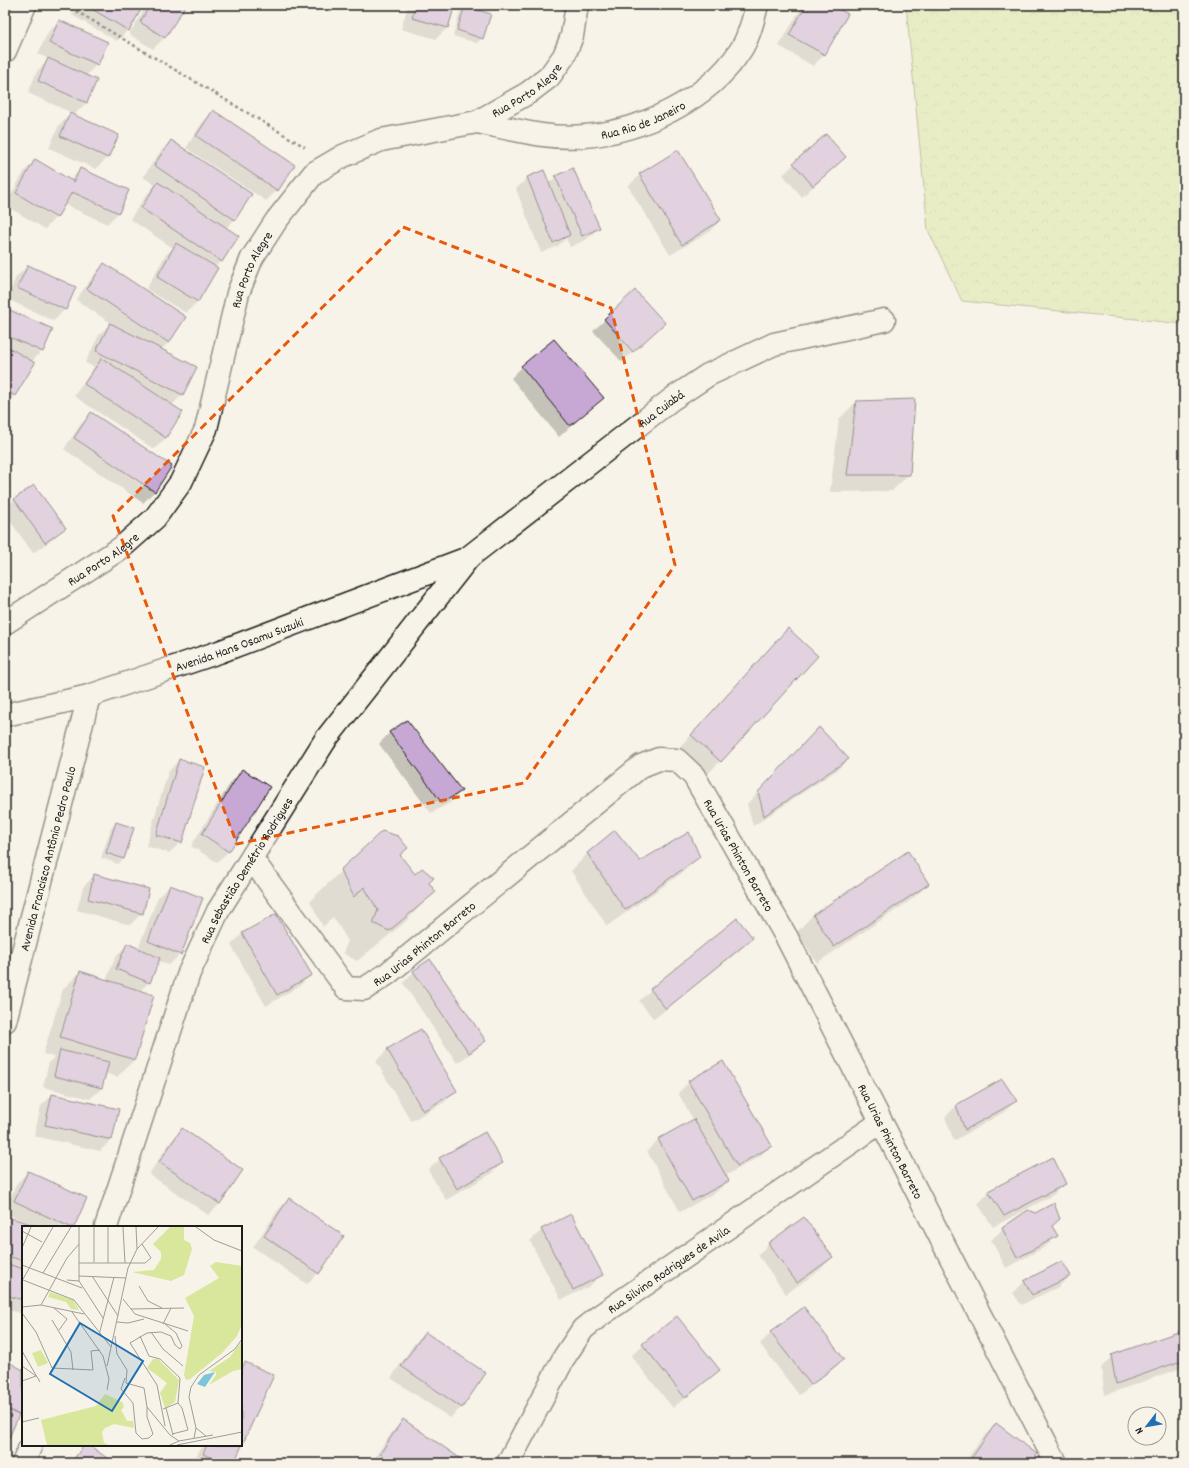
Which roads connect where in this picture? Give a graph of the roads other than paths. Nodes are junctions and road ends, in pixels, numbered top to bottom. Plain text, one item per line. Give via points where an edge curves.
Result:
1 (577, 5) edge
2 (757, 5) edge
3 (17, 11) edge
4 (5, 51) edge
5 (477, 122) junction
6 (884, 320) dead end
7 (469, 558) junction
8 (5, 623) edge
9 (89, 696) junction
10 (5, 715) edge
11 (252, 859) junction
12 (5, 1021) edge
13 (881, 1122) junction
14 (106, 1226) edge
15 (31, 1446) edge
16 (23, 1463) edge
17 (508, 1463) edge
18 (1056, 1463) edge

1 - 5 street, Rua Porto Alegre via 572,36 564,56 549,77 528,93
2 - 5 street, Rua Rio de Janeiro via 741,50 718,77 690,101 623,130 584,136 546,136
3 - 4 street
5 - 8 street, Rua Porto Alegre via 381,140 342,156 314,173 296,193 252,258 238,293 206,429 181,482 155,518 121,548
6 - 7 street, Rua Cuiabá via 774,344 708,375 672,399
7 - 9 street, Avenida Hans Osamu Suzuki via 227,649
7 - 11 street, Rua Sebastião Demétrio Rodrigues via 326,739
9 - 10 street, Avenida Hans Osamu Suzuki
9 - 12 street, Avenida Francisco Antônio Pedro Paulo
11 - 13 street, Rua Urias Phinton Barreto via 346,988 364,989 387,974 641,766 659,759 677,760 694,776 787,938
11 - 14 street, Rua Sebastião Demétrio Rodrigues via 218,911 189,973
13 - 17 street, Rua Silvino Rodrigues de Avila via 583,1329 565,1356
13 - 18 street, Rua Urias Phinton Barreto
15 - 16 street

